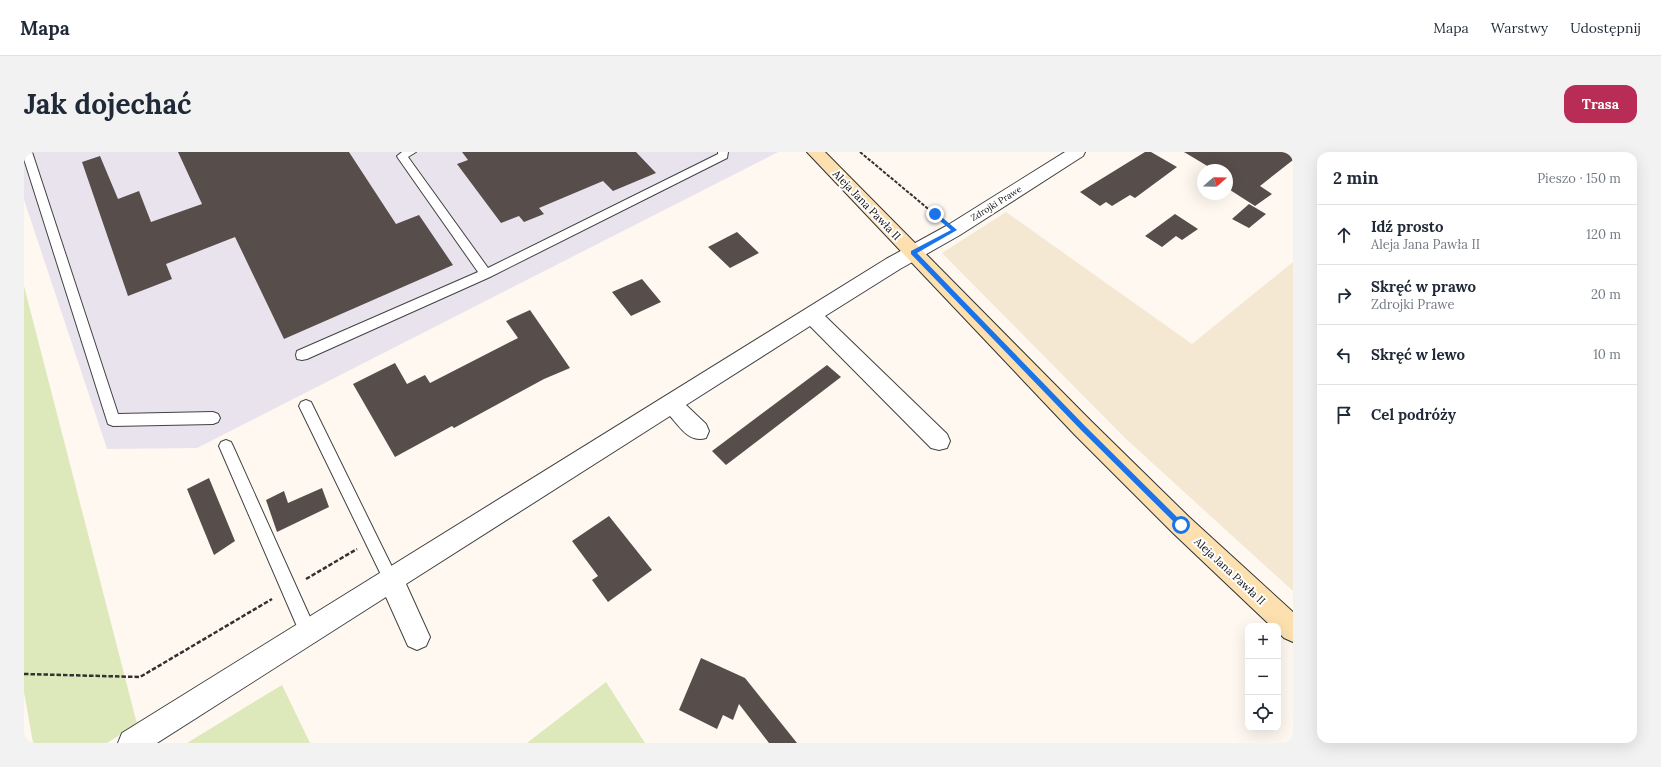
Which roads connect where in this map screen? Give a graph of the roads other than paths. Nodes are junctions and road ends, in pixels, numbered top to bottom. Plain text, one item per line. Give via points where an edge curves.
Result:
1 (27, 152) edge
2 (723, 152) edge
3 (815, 152) edge
4 (1077, 152) edge
5 (404, 153) edge
6 (913, 253) junction
7 (486, 274) junction
8 (812, 316) junction
9 (302, 355) dead end
10 (672, 404) junction
11 (306, 406) dead end
12 (214, 418) dead end
13 (698, 431) dead end
14 (940, 441) dead end
15 (226, 446) dead end
16 (391, 580) junction
17 (1293, 629) edge
18 (308, 632) junction
19 (417, 637) dead end
20 (132, 743) edge

1 - 12 lane via 114,420
2 - 7 lane via 723,156
3 - 6 main road, Aleja Jana Pawła II
4 - 6 street, Zdrojki Prawe
5 - 7 lane
6 - 8 street, Zdrojki Prawe
6 - 17 main road, Aleja Jana Pawła II via 1089,434 1181,525
7 - 9 lane
8 - 10 street, Zdrojki Prawe
8 - 14 street
10 - 13 street
10 - 16 street, Zdrojki Prawe
11 - 16 lane
15 - 18 lane
16 - 18 street, Zdrojki Prawe
16 - 19 street
18 - 20 street, Zdrojki Prawe

